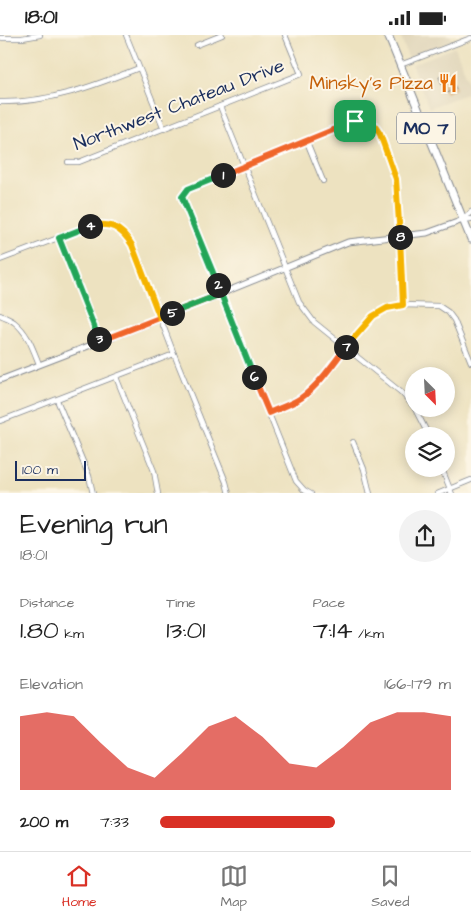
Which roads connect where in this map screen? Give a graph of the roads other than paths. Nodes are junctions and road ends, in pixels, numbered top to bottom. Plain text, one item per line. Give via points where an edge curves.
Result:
1 (40, 35) edge
2 (126, 35) edge
3 (222, 35) edge
4 (286, 35) edge
5 (388, 35) edge
6 (0, 38) edge
7 (471, 38) edge
8 (197, 45) dead end
9 (400, 65) junction
10 (139, 68) junction
11 (0, 102) edge
12 (220, 106) junction
13 (164, 129) junction
14 (307, 141) junction
15 (68, 162) dead end
16 (244, 167) junction
17 (324, 181) dead end
18 (471, 212) edge
19 (467, 220) edge
20 (400, 237) junction
21 (59, 238) junction
22 (471, 239) edge
23 (0, 260) edge
24 (285, 268) junction
25 (221, 294) junction
26 (403, 305) junction
27 (1, 317) edge
28 (160, 318) junction
29 (100, 341) junction
30 (345, 348) junction
31 (174, 354) junction
32 (471, 362) edge
33 (39, 365) junction
34 (116, 377) junction
35 (0, 379) edge
36 (405, 397) edge
37 (57, 400) junction
38 (269, 413) junction
39 (0, 421) edge
40 (353, 442) dead end
41 (445, 477) edge
42 (471, 480) edge
43 (451, 491) edge
44 (93, 493) edge
45 (158, 493) edge
46 (229, 493) edge
47 (311, 493) edge
48 (370, 493) edge
49 (437, 493) edge

1 - 6 street
2 - 10 street
3 - 8 street
4 - 12 street, Northwest Chateau Drive via 301,74
5 - 9 main road, MO 7
7 - 9 street
9 - 19 main road, MO 7
10 - 11 street via 65,95
10 - 13 street
12 - 13 street, Northwest Chateau Drive
12 - 16 street
13 - 15 street, Northwest Chateau Drive via 79,162
14 - 16 street
14 - 17 street
14 - 20 street via 365,118 372,122 380,134 396,179
16 - 24 street
16 - 25 street via 188,189 182,197
18 - 19 street
19 - 20 street via 427,233
19 - 22 main road, MO 7
20 - 24 street via 348,242
20 - 26 street
21 - 23 street
21 - 28 street via 103,223 118,228 132,245
21 - 29 street
24 - 25 street
24 - 30 street via 306,313
25 - 28 street
25 - 38 street
26 - 30 street via 387,308 373,316
26 - 32 street via 438,306 448,312
27 - 33 street via 14,322 23,331
28 - 29 street
28 - 31 street
29 - 33 street
30 - 36 street
30 - 38 street via 313,388 291,404
31 - 34 street
31 - 46 street
33 - 35 street
34 - 37 street
34 - 45 street via 154,471
37 - 39 street
37 - 44 street
38 - 47 street via 296,481
40 - 48 street
41 - 43 street
42 - 43 street
43 - 49 street

